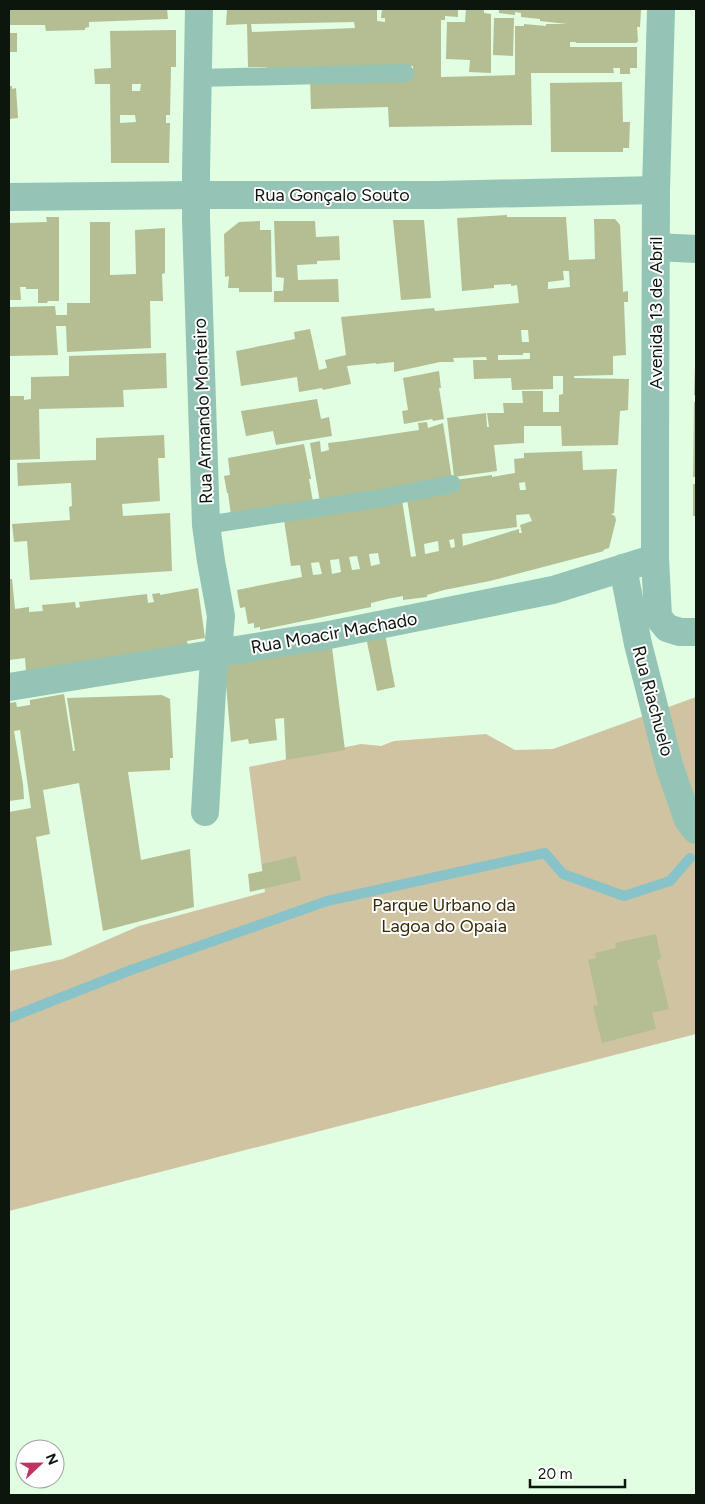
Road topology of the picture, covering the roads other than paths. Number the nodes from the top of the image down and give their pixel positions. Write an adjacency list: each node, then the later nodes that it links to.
1 (199, 9): 4 (street, Rua Armando Monteiro)
2 (660, 9): 5 (street, Avenida 13 de Abril)
3 (405, 73): 4 (lane)
4 (198, 78): 6 (street, Rua Armando Monteiro)
5 (656, 190): 6 (street, Rua Gonçalo Souto); 8 (street, Avenida 13 de Abril)
6 (196, 195): 7 (street, Rua Gonçalo Souto); 11 (street, Rua Armando Monteiro)
7 (9, 197)
8 (656, 247): 9 (street); 12 (street, Avenida 13 de Abril)
9 (696, 249)
10 (452, 484): 11 (lane)
11 (206, 526): 15 (street, Rua Armando Monteiro)
12 (655, 558): 13 (street, Rua Moacir Machado); 14 (street, Avenida 13 de Abril)
13 (623, 568): 15 (street, Rua Moacir Machado); 18 (street, Rua Riachuelo)
14 (696, 632)
15 (217, 654): 16 (street, Rua Moacir Machado); 17 (street, Rua Armando Monteiro)
16 (9, 687)
17 (205, 812)
18 (696, 830)

